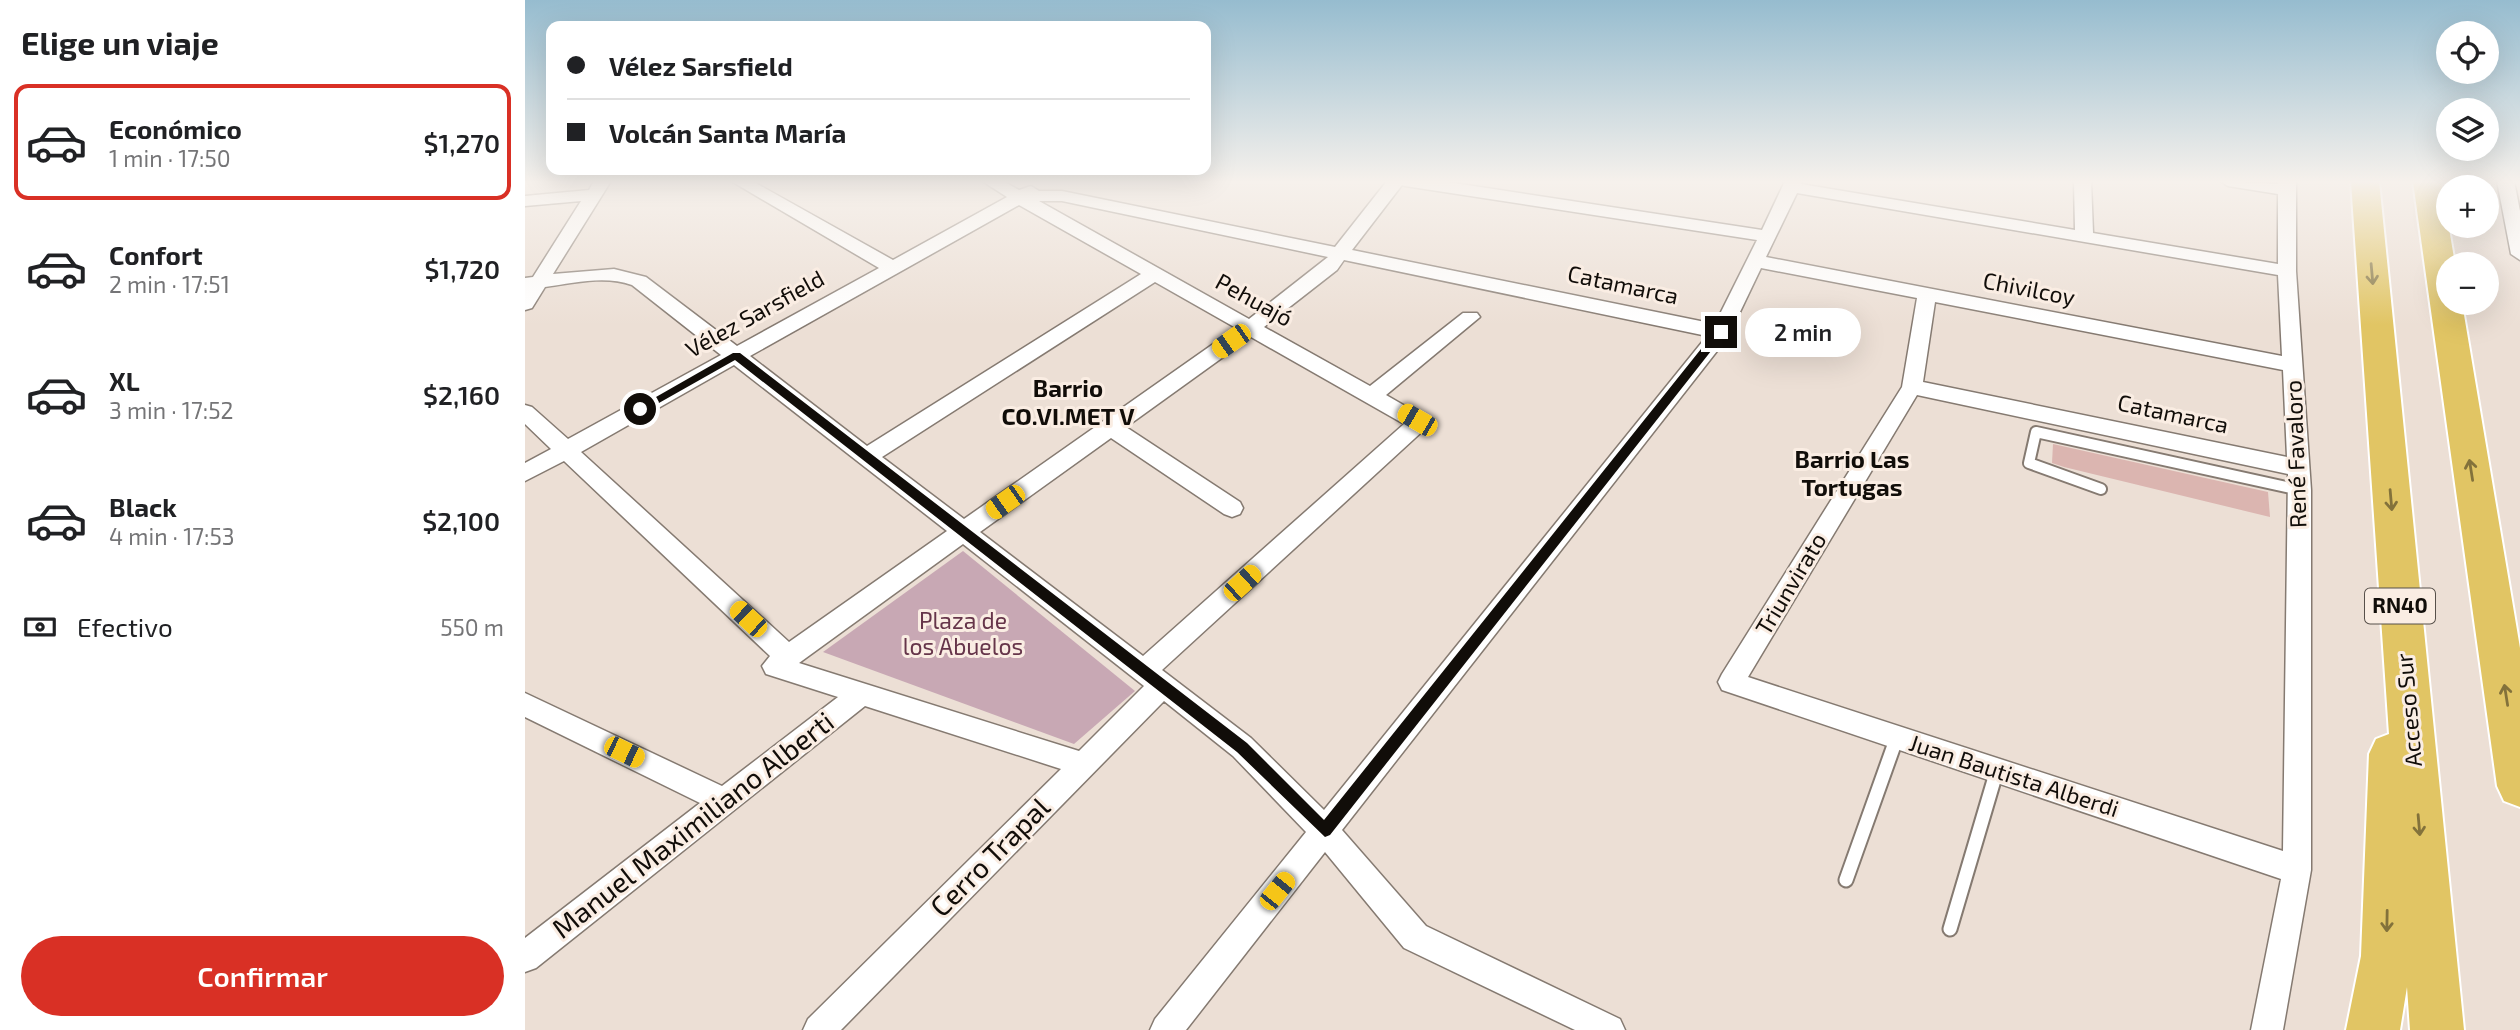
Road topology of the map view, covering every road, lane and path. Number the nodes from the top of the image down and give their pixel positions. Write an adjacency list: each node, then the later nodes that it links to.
1 (570, 229): 23 (street)
2 (825, 229): 20 (street)
3 (960, 229): 20 (street, Vélez Sarsfield)
4 (1078, 229): 22 (street, Pehuajó)
5 (1224, 229): 17 (street, Catamarca)
6 (1360, 229): 17 (street)
7 (1721, 229): 15 (street)
8 (1770, 229): 15 (street)
9 (2040, 229): 16 (street)
10 (2084, 229): 16 (street)
11 (2287, 229): 21 (street, René Favaloro)
12 (2369, 229): 43 (highway, Acceso Sur / RN40, one-way to 43)
13 (2435, 229): 50 (highway, one-way to 13)
14 (2515, 229): 18 (street)
15 (1767, 236): 19 (street)
16 (2084, 237): 21 (street)
17 (1342, 253): 27 (street); 28 (street, Catamarca)
18 (2520, 254)
19 (1755, 261): 24 (street, Chivilcoy); 28 (street)
20 (892, 267): 29 (street, Vélez Sarsfield)
21 (2287, 271): 30 (street, René Favaloro)
22 (1156, 273): 27 (street, Pehuajó); 37 (street)
23 (532, 284): 25 (street); 29 (street)
24 (1927, 295): 30 (street, Chivilcoy); 31 (street, Triunvirato)
25 (525, 304)
26 (1470, 317): 32 (street)
27 (1251, 327): 32 (street, Pehuajó); 35 (street)
28 (1721, 332): 55 (street)
29 (736, 355): 36 (street, Vélez Sarsfield); 37 (street)
30 (2293, 365): 39 (street, René Favaloro)
31 (1912, 387): 39 (street, Catamarca); 46 (street, Triunvirato)
32 (1372, 395): 34 (street, Pehuajó)
33 (525, 412): 36 (street)
34 (1419, 423): 45 (street, Cerro Trapal)
35 (1111, 426): 41 (street); 42 (street)
36 (568, 450): 38 (street, Vélez Sarsfield); 44 (street)
37 (866, 457): 42 (street)
38 (525, 473)
39 (2300, 479): 40 (lane); 56 (street, René Favaloro)
40 (2101, 489)
41 (1232, 508)
42 (962, 533): 44 (street); 45 (street)
43 (2398, 584): 64 (highway, one-way to 64); 65 (highway, Acceso Sur / RN40, one-way to 65)
44 (781, 661): 47 (street)
45 (1153, 678): 51 (street, Cerro Trapal); 55 (street)
46 (1731, 682): 49 (street, Juan Bautista Alberdi)
47 (861, 694): 51 (street); 54 (street, Manuel Maximiliano Alberti)
48 (525, 704): 54 (street)
49 (1897, 737): 52 (street, Juan Bautista Alberdi); 57 (lane)
50 (2516, 750): 53 (highway)
51 (1082, 764): 60 (street, Cerro Trapal)
52 (1997, 770): 56 (street, Juan Bautista Alberdi); 58 (lane)
53 (2520, 786)
54 (723, 801): 59 (street, Manuel Maximiliano Alberti)
55 (1325, 831): 61 (street); 62 (street)
56 (2297, 870): 63 (street, René Favaloro)
57 (1846, 880)
58 (1950, 929)
59 (525, 957)
60 (819, 1030)
61 (1166, 1030)
62 (1609, 1030)
63 (2267, 1030)
64 (2373, 1030)
65 (2437, 1030)

